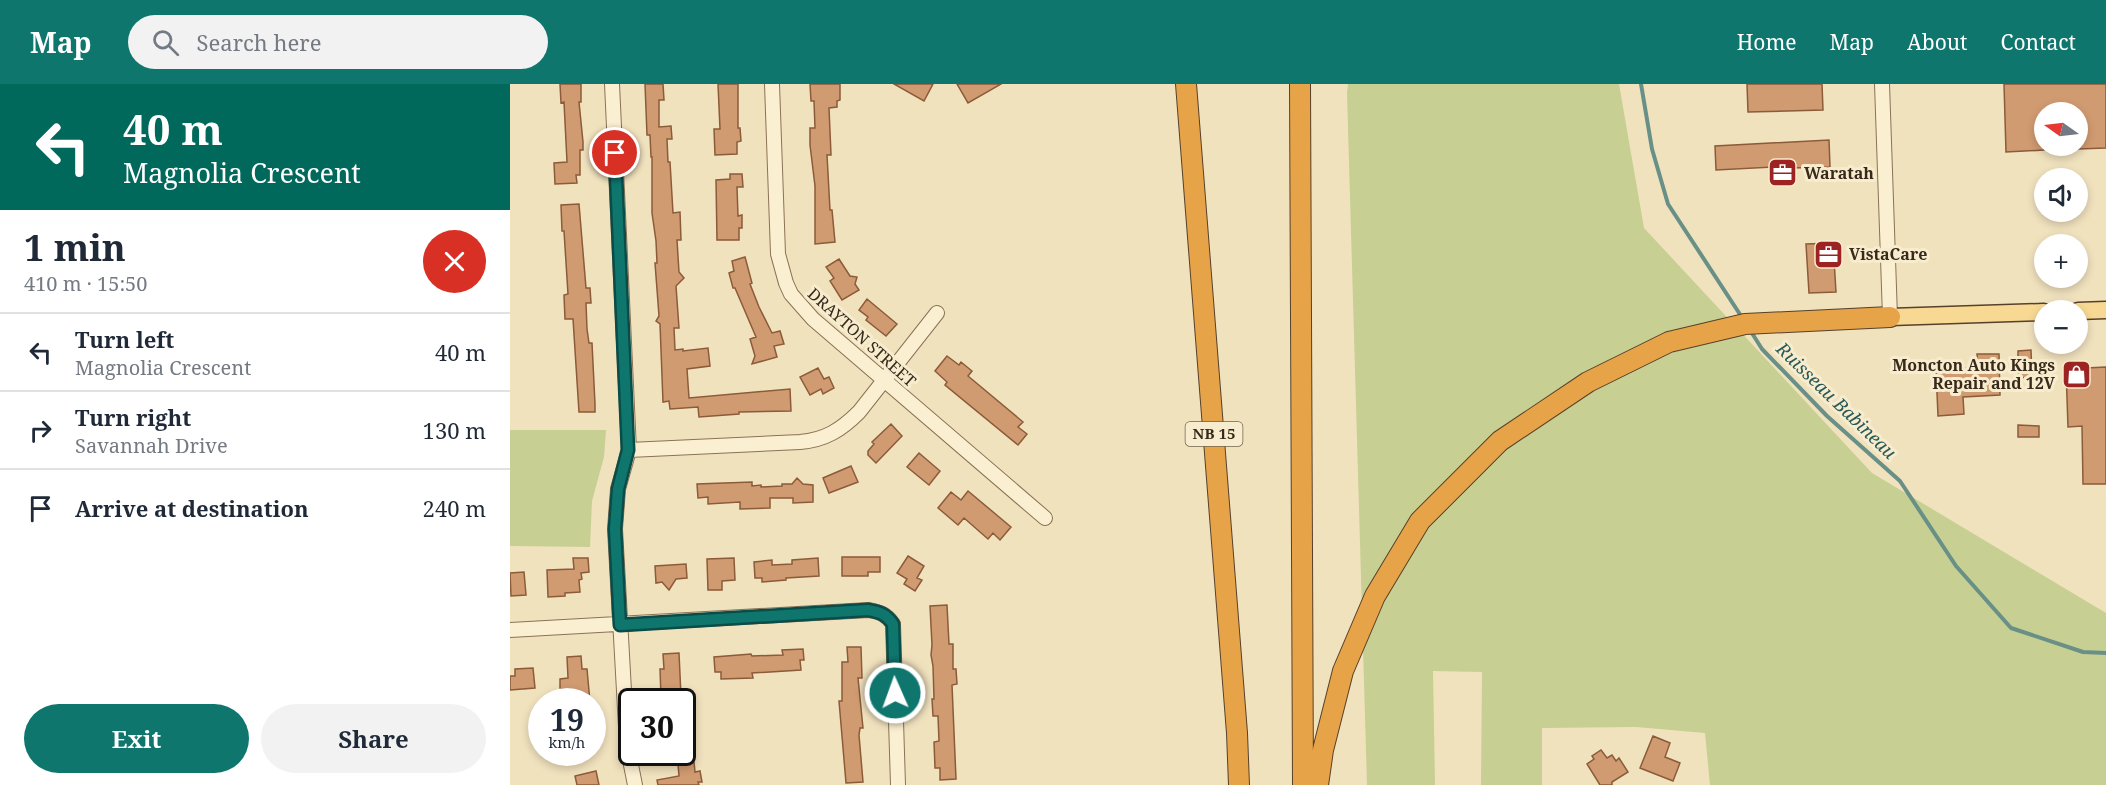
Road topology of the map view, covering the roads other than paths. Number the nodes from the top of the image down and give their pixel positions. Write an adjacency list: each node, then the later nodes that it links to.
1 (612, 84): 12 (street)
2 (771, 84): 11 (street, DRAYTON STREET)
3 (1186, 84): 18 (highway, NB 15)
4 (1299, 84): 19 (highway)
5 (1882, 84): 10 (street)
6 (2106, 310): 7 (main road)
7 (2088, 311)
8 (2034, 312): 10 (main road)
9 (937, 313): 11 (street)
10 (1890, 317): 20 (highway)
11 (884, 380): 12 (street); 13 (street, DRAYTON STREET)
12 (628, 450): 14 (street)
13 (1045, 518)
14 (620, 625): 15 (street); 16 (street); 17 (street)
15 (510, 630)
16 (636, 785)
17 (898, 785)
18 (1239, 785)
19 (1304, 785)
20 (1318, 785)

